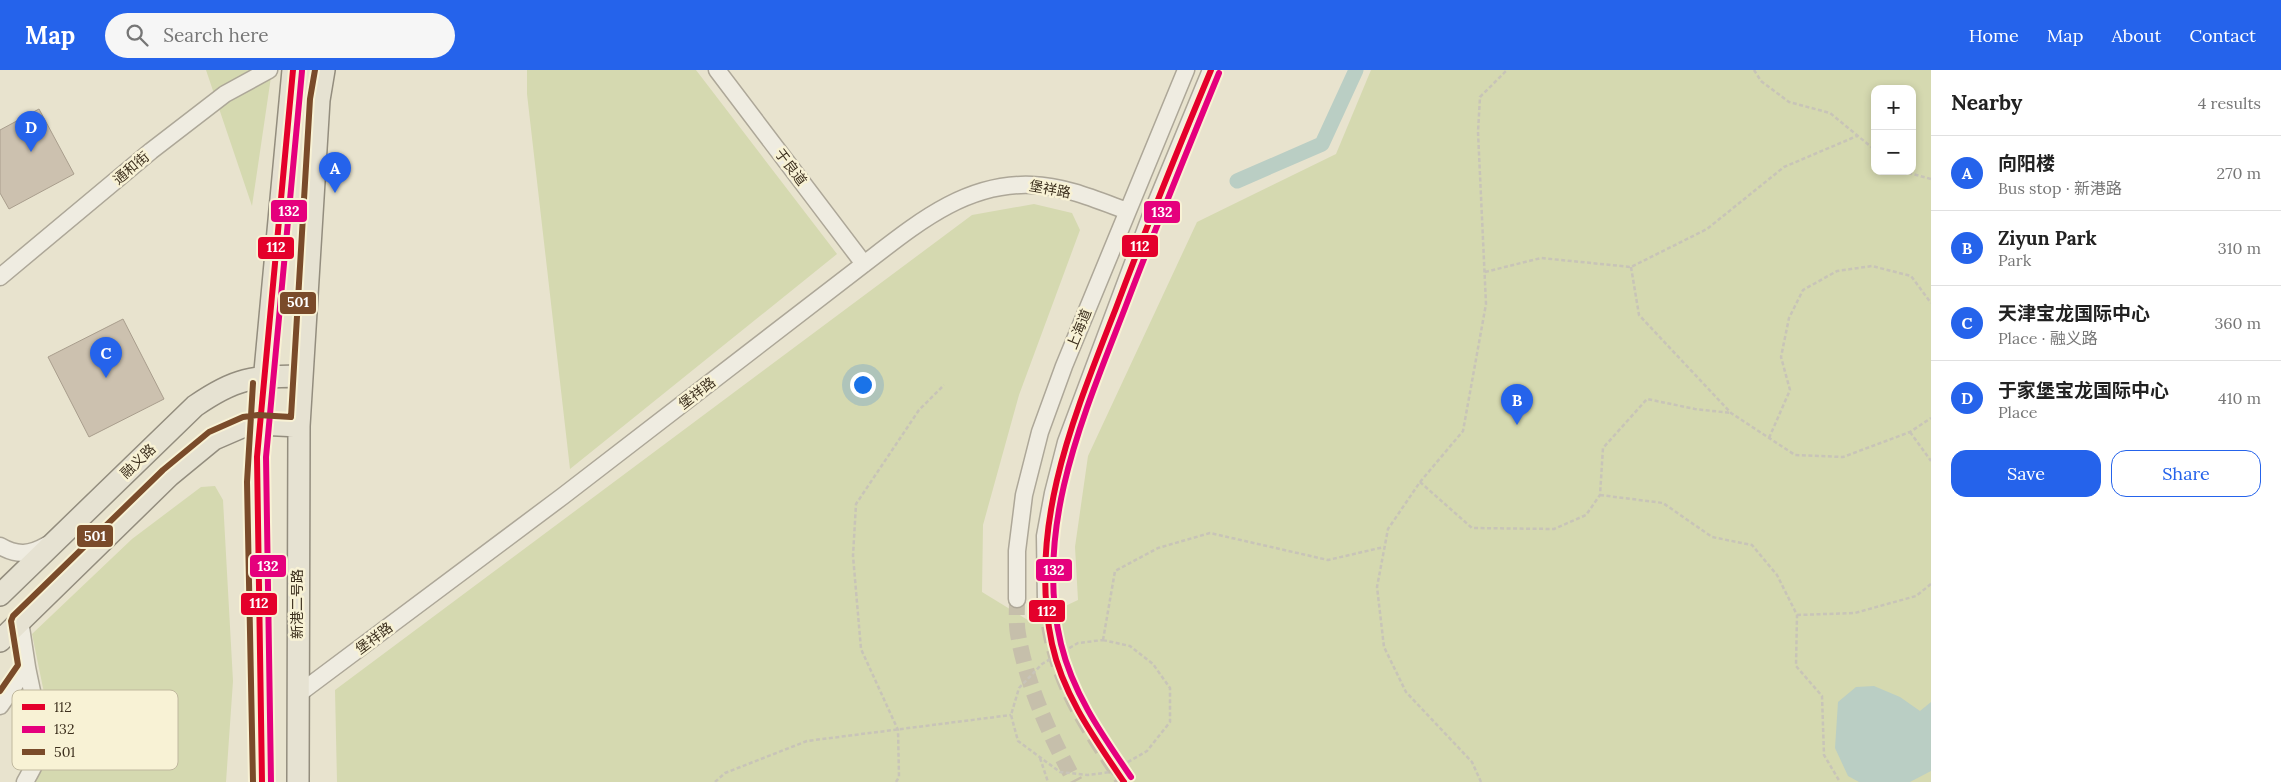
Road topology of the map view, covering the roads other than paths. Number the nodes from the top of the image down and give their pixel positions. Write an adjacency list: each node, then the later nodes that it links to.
1 (268, 70): 9 (street, 通和街)
2 (293, 70): 10 (main road)
3 (324, 70): 11 (main road, 新港二号路)
4 (717, 70): 8 (street, 于良道)
5 (1186, 70): 7 (street, 上海道)
6 (1211, 70): 18 (street, 上海道)
7 (1128, 212): 8 (street, 堡祥路); 17 (street, 上海道)
8 (864, 264): 23 (street, 堡祥路)
9 (0, 277)
10 (263, 376): 11 (main road, 融义路); 12 (main road); 14 (main road, 融义路)
11 (301, 376): 13 (main road, 新港二号路)
12 (258, 424): 13 (main road); 19 (main road); 27 (main road)
13 (298, 426): 23 (main road, 新港二号路)
14 (60, 538): 15 (street); 16 (main road, 融义路)
15 (0, 546)
16 (0, 595)
17 (1016, 599)
18 (1046, 602)
19 (20, 621): 20 (main road); 21 (street)
20 (0, 641)
21 (27, 667): 22 (street); 24 (street)
22 (31, 690)
23 (297, 695): 28 (main road, 新港二号路)
24 (0, 706)
25 (32, 770): 26 (street)
26 (25, 782)
27 (262, 782)
28 (298, 782)

